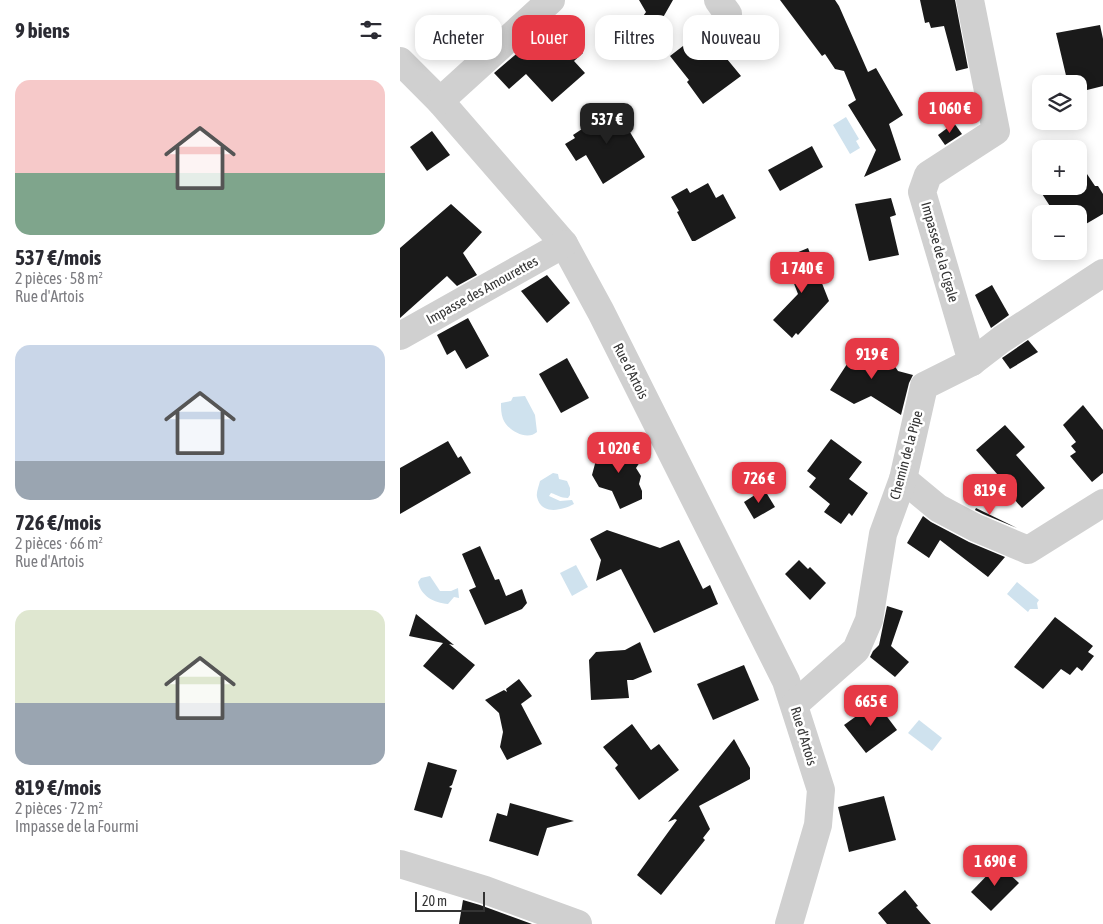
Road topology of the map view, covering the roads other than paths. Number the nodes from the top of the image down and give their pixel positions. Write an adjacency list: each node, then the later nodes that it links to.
1 (551, 0): 4 (street)
2 (970, 0): 8 (street, Impasse de la Cigale)
3 (400, 61): 4 (street, Rue d'Artois)
4 (440, 101): 5 (street, Rue d'Artois)
5 (564, 244): 7 (street, Impasse des Amourettes); 11 (street, Rue d'Artois)
6 (1103, 273): 8 (street, Chemin de la Pipe)
7 (400, 336)
8 (972, 362): 9 (street, Chemin de la Pipe)
9 (903, 479): 10 (street); 11 (street, Chemin de la Pipe)
10 (1103, 503)
11 (794, 704): 14 (street, Rue d'Artois)
12 (400, 864): 13 (street)
13 (578, 924)
14 (789, 924)

